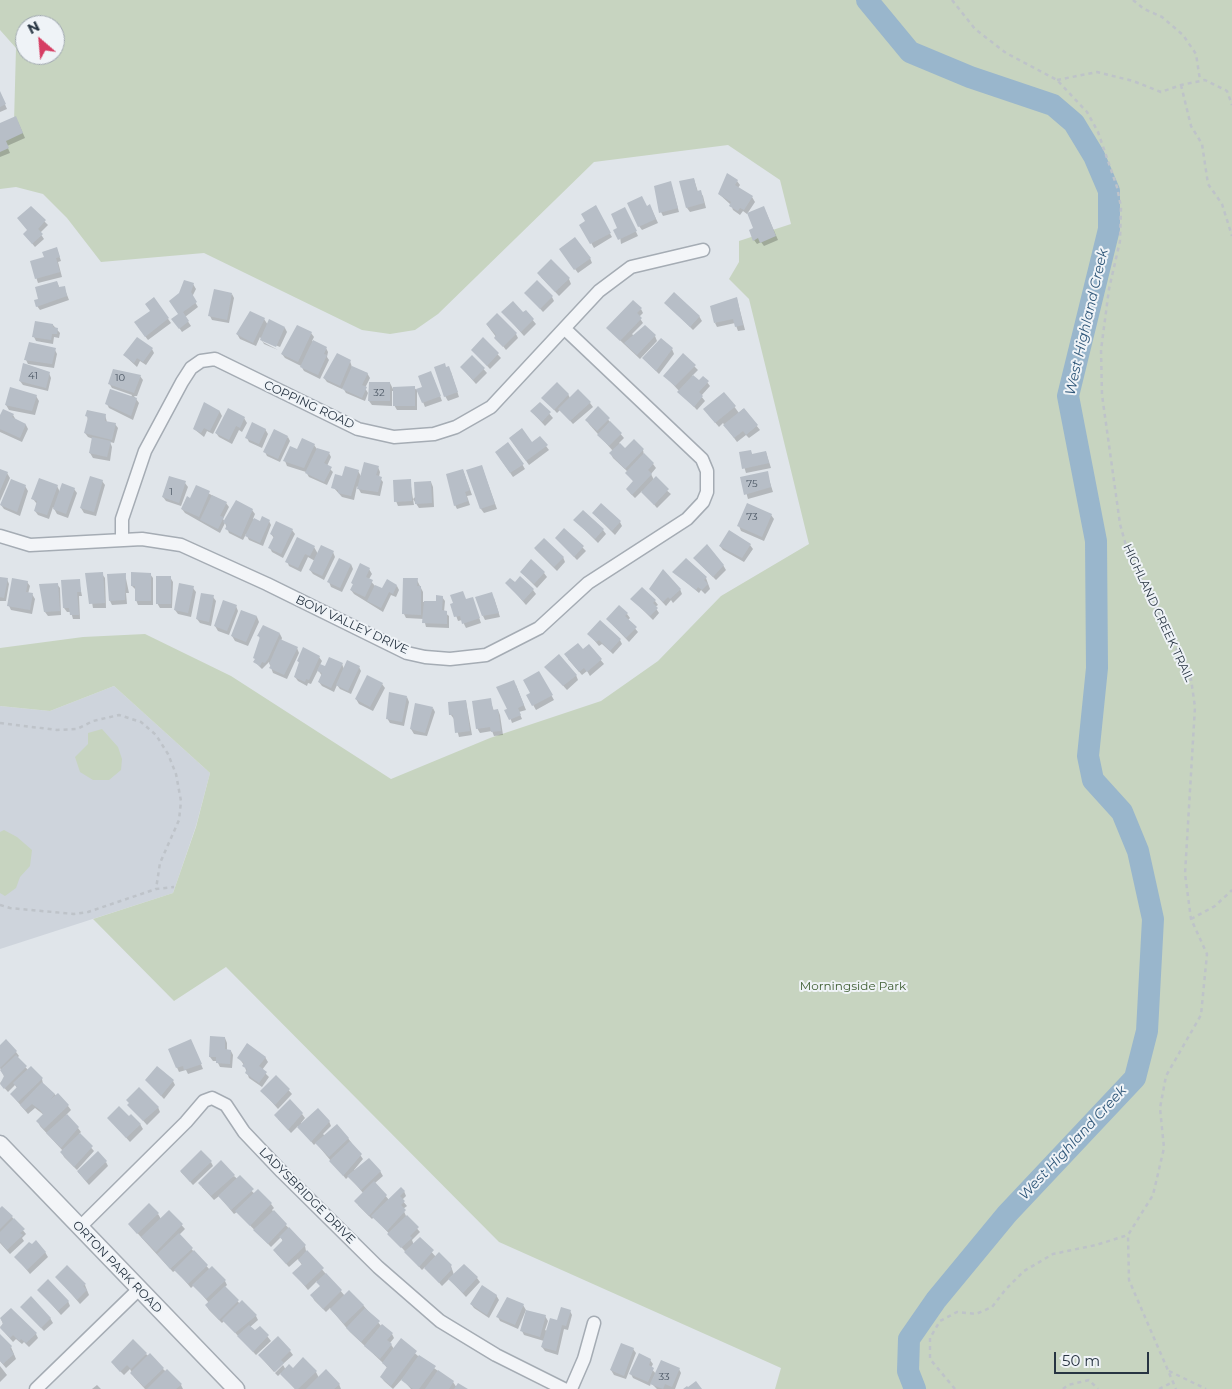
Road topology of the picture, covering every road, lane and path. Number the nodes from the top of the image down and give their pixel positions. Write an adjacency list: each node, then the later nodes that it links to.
1 (952, 0): 3 (path, HIGHLAND CREEK TRAIL)
2 (1133, 0): 4 (path)
3 (1057, 80): 5 (path); 17 (path, HIGHLAND CREEK TRAIL)
4 (1200, 81): 5 (path); 6 (path)
5 (1181, 84): 7 (path)
6 (1232, 106)
7 (1232, 236)
8 (703, 250): 9 (street, COPPING ROAD)
9 (565, 329): 11 (street, COPPING ROAD); 11 (street, BOW VALLEY DRIVE)
10 (0, 536): 11 (street, BOW VALLEY DRIVE)
11 (122, 539)
12 (0, 723): 14 (path)
13 (174, 887): 14 (path)
14 (156, 890): 16 (path)
15 (1232, 890): 17 (path)
16 (0, 905)
17 (1191, 919): 20 (path, HIGHLAND CREEK TRAIL)
18 (0, 1144): 19 (street, ORTON PARK ROAD)
19 (80, 1227): 21 (street, ORTON PARK ROAD); 27 (street, LADYSBRIDGE DRIVE)
20 (1128, 1234): 23 (path); 29 (path)
21 (138, 1290): 25 (street); 26 (street, ORTON PARK ROAD)
22 (594, 1323): 28 (street)
23 (1168, 1370): 24 (path); 34 (path)
24 (1173, 1382): 32 (path); 33 (path)
25 (36, 1389)
26 (236, 1389)
27 (564, 1389)
28 (571, 1389)
29 (954, 1389)
30 (1063, 1389): 31 (path)
31 (1098, 1389)
32 (1159, 1389)
33 (1176, 1389)
34 (1206, 1389)

